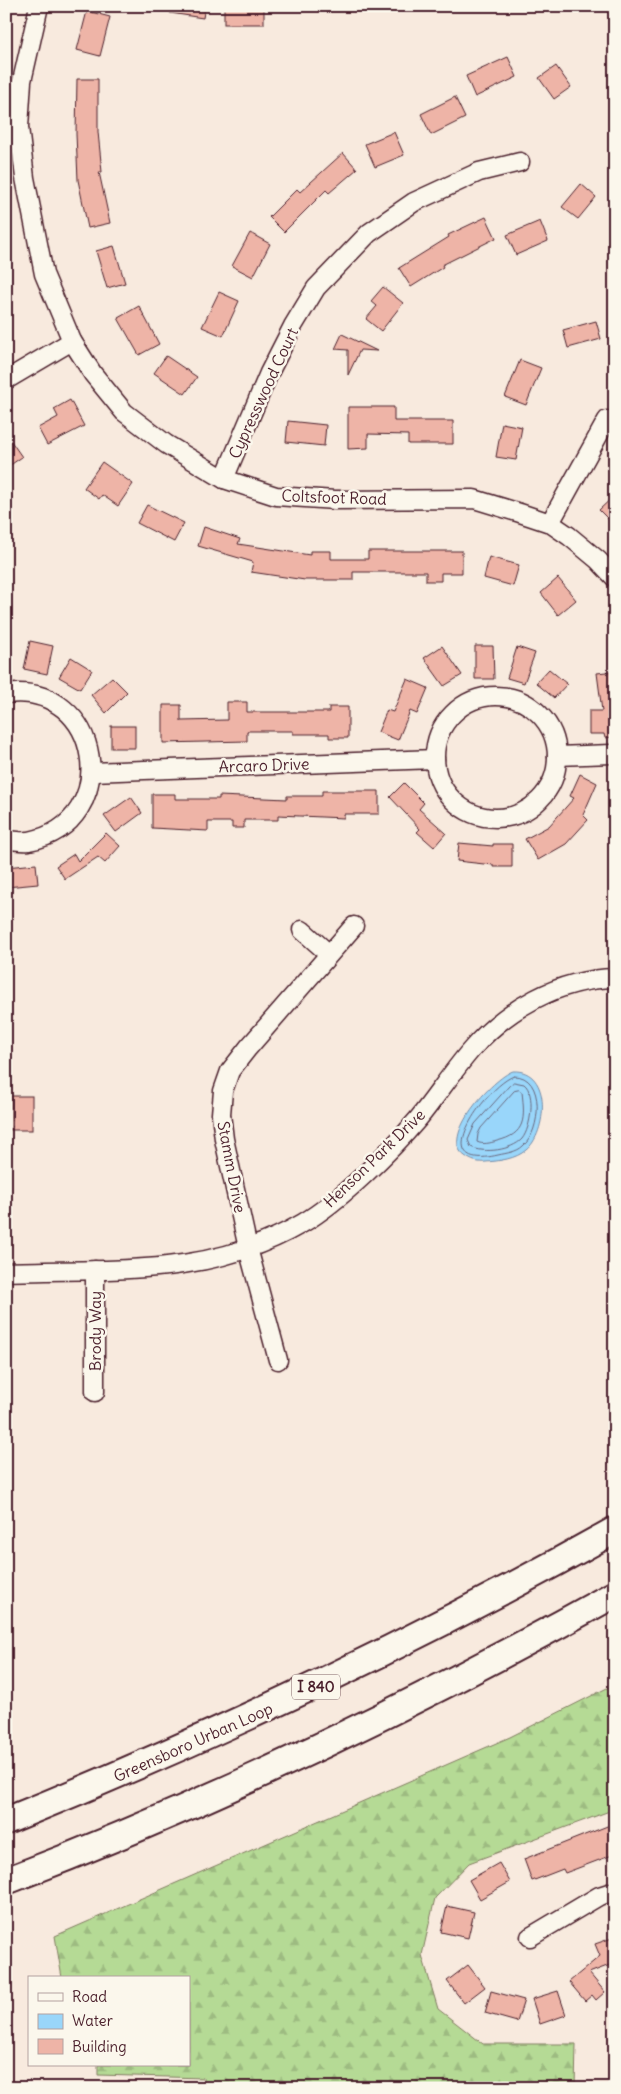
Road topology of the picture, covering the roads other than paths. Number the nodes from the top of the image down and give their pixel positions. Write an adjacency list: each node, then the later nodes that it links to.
1 (40, 6): 2 (street, Coltsfoot Road)
2 (12, 127): 4 (street, Coltsfoot Road)
3 (520, 162): 7 (street, Cypresswood Court)
4 (72, 340): 5 (street); 7 (street, Coltsfoot Road)
5 (6, 380)
6 (607, 420): 8 (street)
7 (224, 479): 8 (street, Coltsfoot Road)
8 (550, 523): 9 (street, Coltsfoot Road)
9 (615, 578)
10 (6, 694): 14 (street)
11 (612, 754): 12 (street)
12 (557, 756): 13 (street); 13 (street)
13 (435, 759): 14 (street, Arcaro Drive)
14 (92, 772): 15 (street)
15 (6, 840)
16 (347, 925): 18 (street, Stamm Drive)
17 (302, 930): 18 (street)
18 (329, 954): 20 (street, Stamm Drive)
19 (615, 978): 20 (street, Henson Park Drive)
20 (248, 1248): 21 (street, Henson Park Drive); 23 (street, Stamm Drive)
21 (94, 1270): 22 (street, Henson Park Drive); 24 (street, Brody Way)
22 (6, 1272)
23 (278, 1360)
24 (95, 1392)
25 (615, 1530): 27 (highway, Greensboro Urban Loop / I 840)
26 (615, 1594): 28 (highway)
27 (6, 1821)
28 (6, 1881)
29 (615, 1891): 30 (street)
30 (530, 1937)

